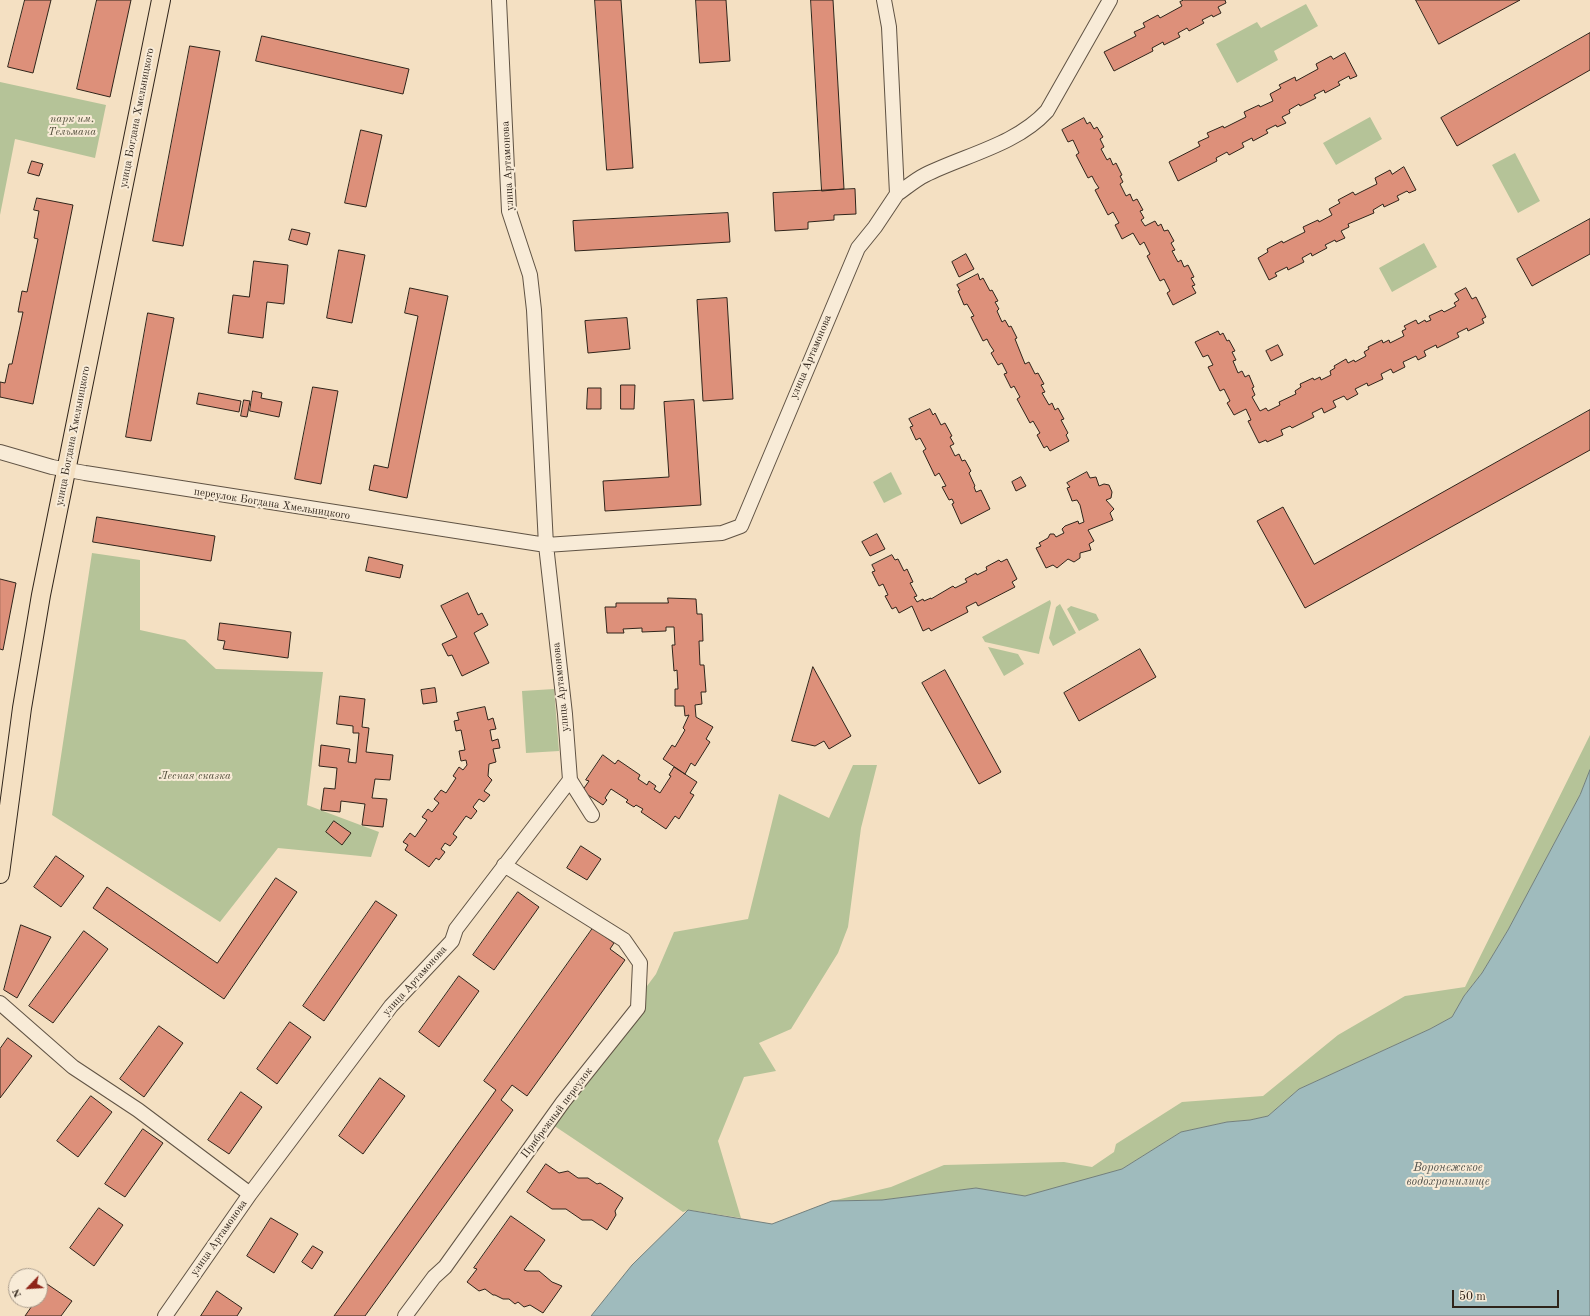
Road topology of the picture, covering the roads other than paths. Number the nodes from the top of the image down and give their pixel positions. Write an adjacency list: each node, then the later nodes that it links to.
1 (161, 0): 7 (main road, улица Богдана Хмельницкого)
2 (500, 0): 8 (street, улица Артамонова)
3 (884, 0): 5 (street)
4 (1110, 0): 5 (street)
5 (897, 194): 8 (street, улица Артамонова)
6 (0, 452): 7 (street, переулок Богдана Хмельницкого)
7 (67, 469): 8 (street, переулок Богдана Хмельницкого); 12 (main road, улица Богдана Хмельницкого)
8 (546, 545): 9 (street, улица Артамонова)
9 (570, 780): 10 (street); 11 (street, улица Артамонова)
10 (592, 815)
11 (504, 865): 14 (street, улица Артамонова); 16 (street, Прибрежный переулок)
12 (0, 874)
13 (0, 1003): 14 (street)
14 (250, 1194): 15 (street, улица Артамонова)
15 (165, 1316)
16 (405, 1316)

